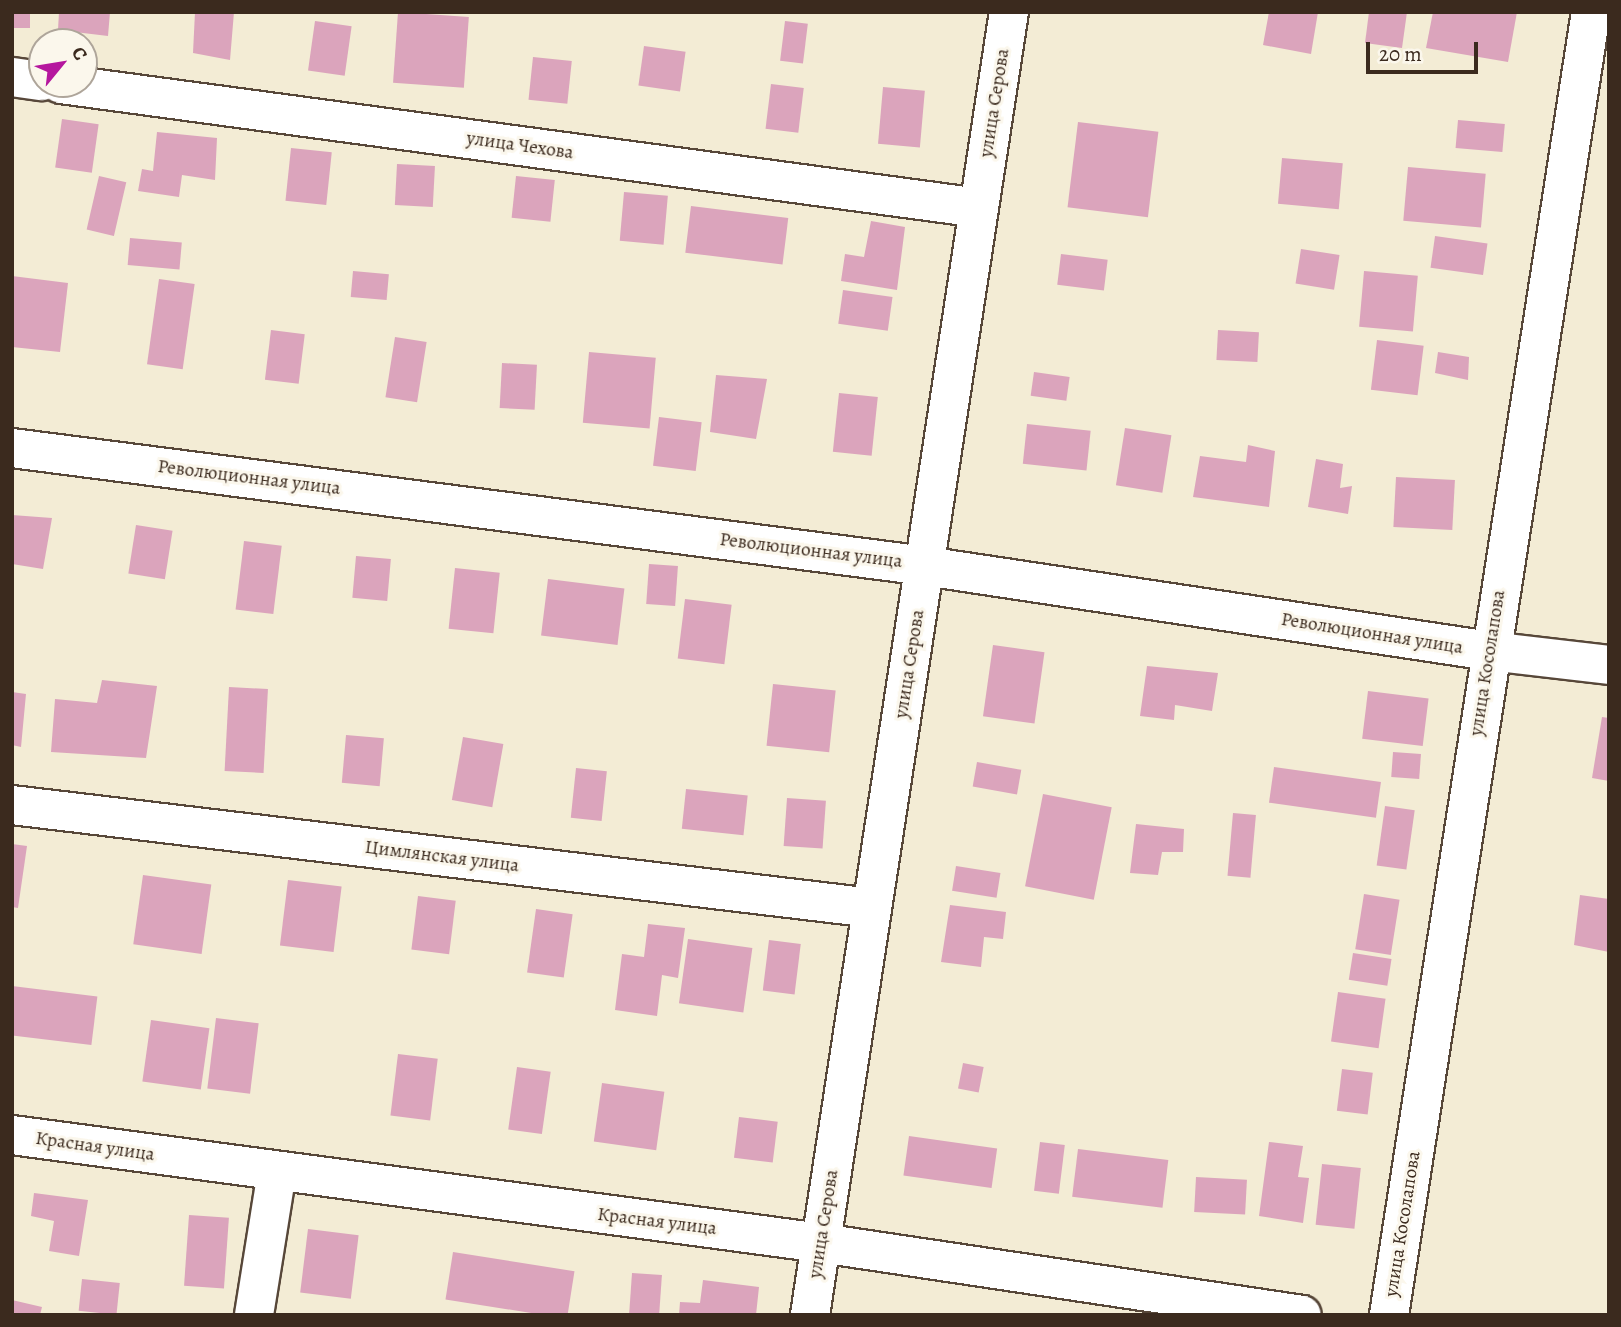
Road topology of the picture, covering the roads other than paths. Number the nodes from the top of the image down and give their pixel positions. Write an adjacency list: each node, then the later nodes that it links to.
1 (1009, 12): 4 (street, улица Серова)
2 (1591, 12): 7 (street, улица Косолапова)
3 (98, 89): 4 (street, улица Чехова)
4 (979, 208): 6 (street, улица Серова)
5 (12, 448): 6 (street, Революционная улица)
6 (925, 566): 7 (street, Революционная улица); 10 (street, улица Серова)
7 (1490, 651): 8 (street, Революционная улица); 17 (street, улица Косолапова)
8 (1609, 665)
9 (12, 805): 10 (street, Цимлянская улица)
10 (872, 908): 13 (street, улица Серова)
11 (12, 1135): 12 (street, Красная улица)
12 (277, 1172): 13 (street, Красная улица); 14 (street)
13 (821, 1243): 15 (street, улица Серова); 16 (street, Красная улица)
14 (254, 1315)
15 (810, 1315)
16 (1302, 1315)
17 (1389, 1315)

